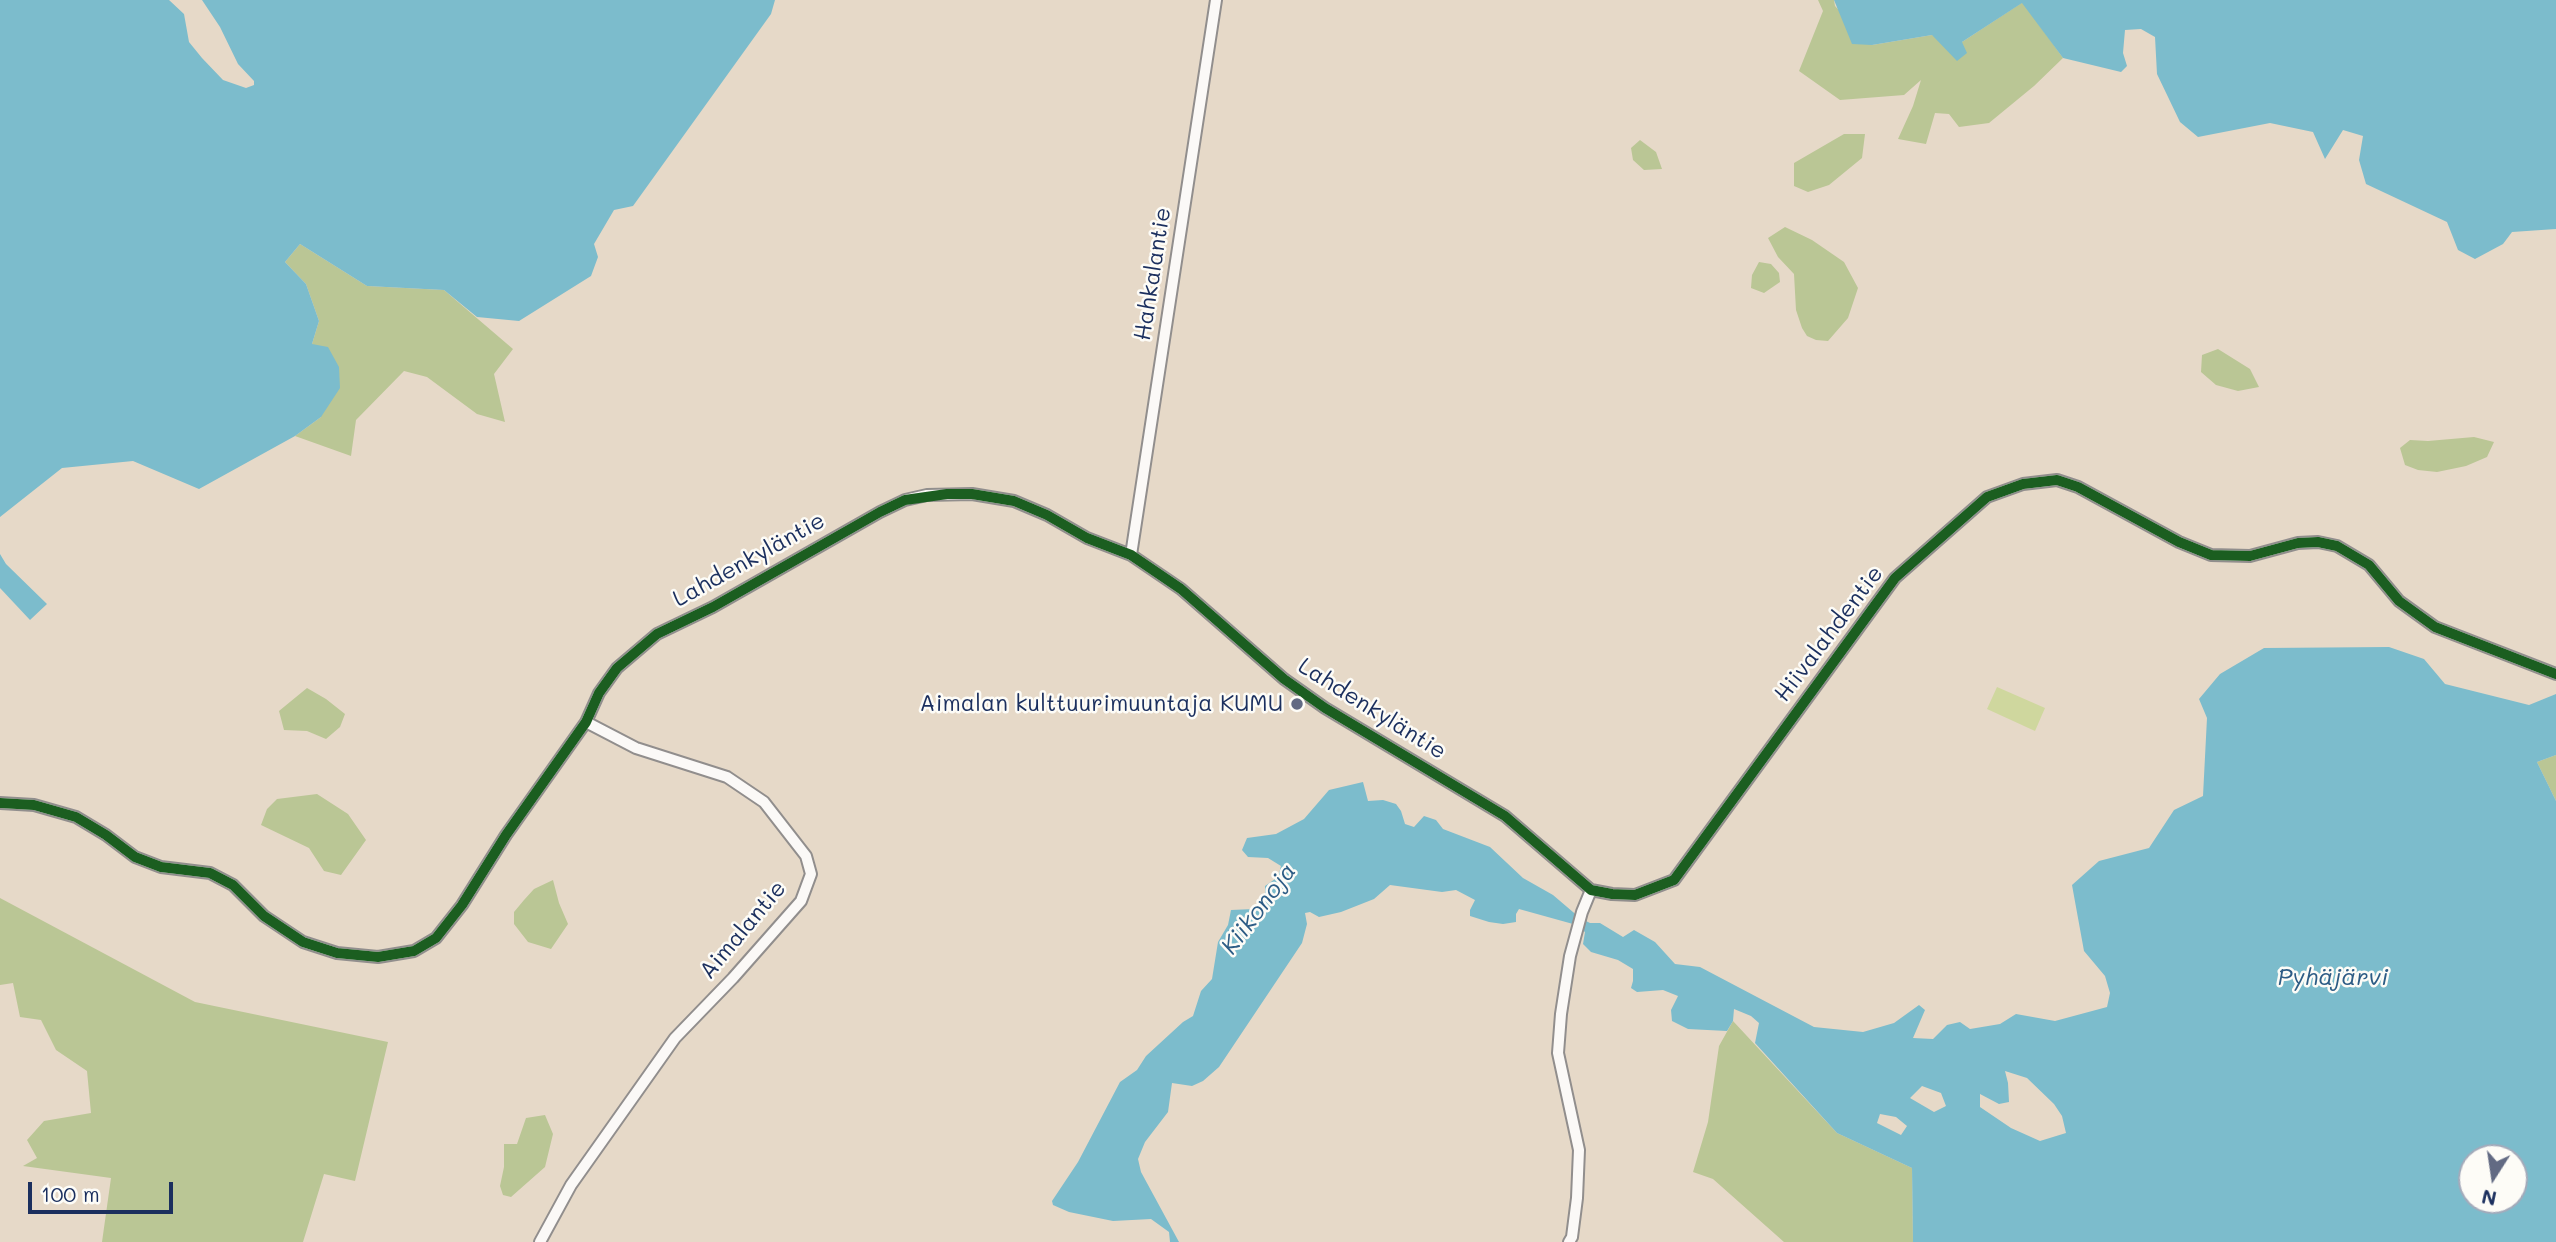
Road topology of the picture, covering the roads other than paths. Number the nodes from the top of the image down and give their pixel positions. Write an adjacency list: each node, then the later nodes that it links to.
1 (1216, 0): 2 (street, Hahkalantie)
2 (1130, 555): 4 (street, Lahdenkyläntie); 6 (street, Lahdenkyläntie)
3 (2556, 674): 6 (street, Hiivalahdentie)
4 (586, 722): 5 (street, Lahdenkyläntie); 7 (street, Aimalantie)
5 (0, 803)
6 (1591, 890): 8 (street)
7 (540, 1242)
8 (1569, 1242)

